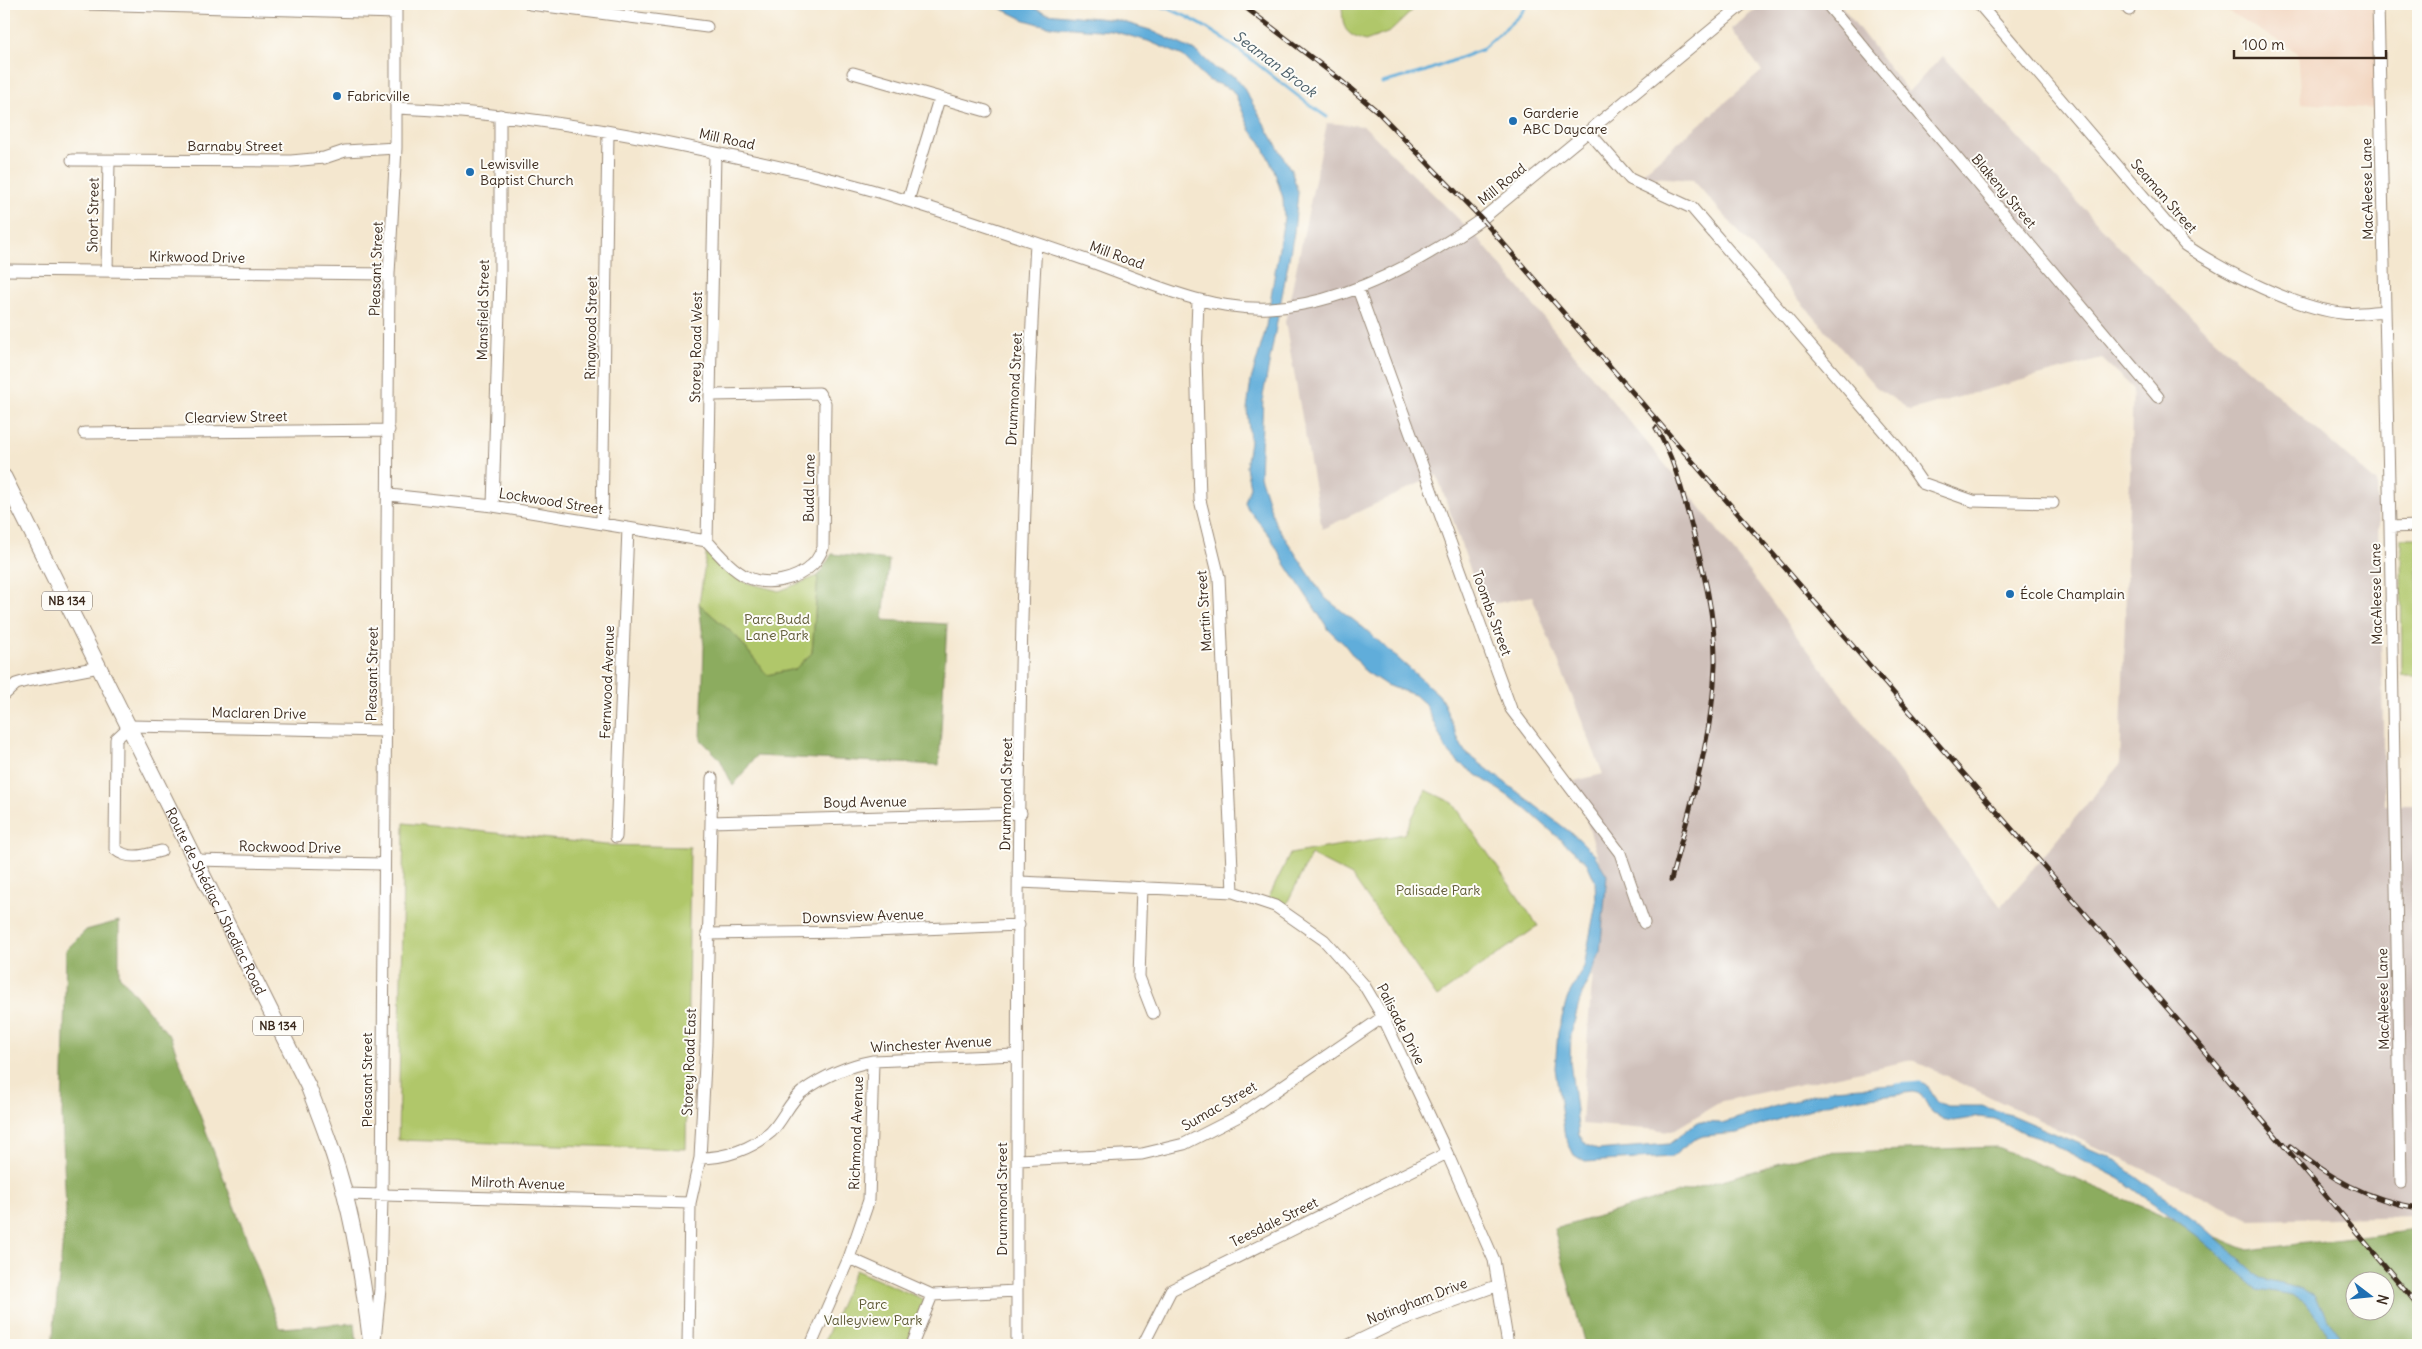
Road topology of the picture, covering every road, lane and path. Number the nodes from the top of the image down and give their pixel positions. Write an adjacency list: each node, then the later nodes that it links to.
1 (86, 4): 7 (street)
2 (530, 4): 8 (street)
3 (1743, 4): 15 (street, Mill Road)
4 (1827, 4): 29 (street, Blakeny Street)
5 (1979, 4): 27 (street, Seaman Street)
6 (2378, 4): 27 (street, MacAleese Lane)
7 (396, 9): 11 (street, Pleasant Street)
8 (707, 27)
9 (853, 73): 10 (street)
10 (939, 99): 12 (street); 20 (street)
11 (397, 108): 13 (street, Mill Road); 16 (street, Pleasant Street)
12 (986, 111)
13 (500, 115): 14 (street, Mill Road); 35 (street, Mansfield Street)
14 (608, 132): 17 (street, Mill Road); 36 (street, Ringwood Street)
15 (1588, 132): 25 (street, Mill Road); 34 (street)
16 (396, 148): 19 (street, Barnaby Street); 24 (street, Pleasant Street)
17 (715, 153): 20 (street, Mill Road); 28 (street, Storey Road West)
18 (72, 160): 19 (street, Barnaby Street)
19 (109, 161): 23 (street, Short Street)
20 (908, 201): 21 (street, Mill Road)
21 (1036, 243): 26 (street, Mill Road); 48 (street, Drummond Street)
22 (4, 270): 23 (street, Kirkwood Drive)
23 (107, 270): 24 (street, Kirkwood Drive)
24 (389, 274): 30 (street, Pleasant Street)
25 (1358, 289): 26 (street, Mill Road); 57 (street, Toombs Street)
26 (1198, 301): 56 (street, Martin Street)
27 (2384, 311): 38 (street, MacAleese Lane)
28 (711, 395): 40 (street, Storey Road West); 40 (street, Budd Lane)
29 (2158, 397)
30 (389, 430): 31 (street, Clearview Street); 33 (street, Pleasant Street)
31 (84, 433)
32 (4, 477): 41 (main road, Route de Shédiac / Shediac Road / NB 134)
33 (389, 495): 35 (street, Lockwood Street); 46 (street, Pleasant Street)
34 (2053, 503)
35 (492, 506): 36 (street, Lockwood Street)
36 (602, 524): 39 (street, Lockwood Street)
37 (2418, 526): 38 (street)
38 (2390, 527): 67 (street, MacAleese Lane)
39 (628, 528): 40 (street, Lockwood Street); 50 (street, Fernwood Avenue)
40 (707, 541)
41 (99, 667): 43 (street); 45 (main road, Route de Shédiac / Shediac Road / NB 134)
42 (4, 680): 43 (street)
43 (16, 684): 44 (street)
44 (4, 696)
45 (130, 726): 46 (street, Maclaren Drive); 51 (street); 52 (main road, Route de Shédiac / Shediac Road / NB 134)
46 (386, 731): 53 (street, Pleasant Street)
47 (712, 778): 49 (street, Storey Road East)
48 (1020, 813): 49 (street, Boyd Avenue); 54 (street, Drummond Street)
49 (711, 822): 59 (street, Storey Road East)
50 (616, 838)
51 (161, 851)
52 (195, 860): 53 (street, Rockwood Drive); 68 (main road, Route de Shédiac / Shediac Road / NB 134)
53 (384, 864): 69 (street, Pleasant Street)
54 (1020, 882): 55 (street, Palisade Drive); 58 (street, Drummond Street)
55 (1142, 887): 56 (street, Palisade Drive); 60 (street)
56 (1233, 892): 61 (street, Palisade Drive)
57 (1644, 923)
58 (1018, 925): 59 (street, Downsview Avenue); 62 (street, Drummond Street)
59 (708, 934): 65 (street, Storey Road East)
60 (1153, 1013)
61 (1383, 1017): 64 (street, Palisade Drive); 66 (street, Sumac Street)
62 (1016, 1055): 63 (street, Winchester Avenue); 66 (street, Drummond Street)
63 (872, 1061): 65 (street, Winchester Avenue); 71 (street, Richmond Avenue)
64 (1447, 1153): 72 (street, Palisade Drive); 81 (street, Teesdale Street)
65 (700, 1158): 70 (street, Storey Road East)
66 (1018, 1160): 73 (street, Drummond Street)
67 (2400, 1183)
68 (345, 1194): 69 (street, Milroth Avenue); 75 (main road, Route de Shédiac / Shediac Road / NB 134)
69 (382, 1195): 70 (street, Milroth Avenue); 76 (street, Pleasant Street)
70 (690, 1203): 77 (street, Storey Road East)
71 (849, 1258): 74 (street); 78 (street, Richmond Avenue)
72 (1496, 1286): 82 (street, Notingham Drive); 83 (street, Palisade Drive)
73 (1017, 1291): 74 (street); 80 (street, Drummond Street)
74 (932, 1295): 79 (street)
75 (371, 1345)
76 (375, 1345)
77 (688, 1345)
78 (811, 1345)
79 (912, 1345)
80 (1017, 1345)
81 (1143, 1345)
82 (1349, 1345)
83 (1508, 1345)

